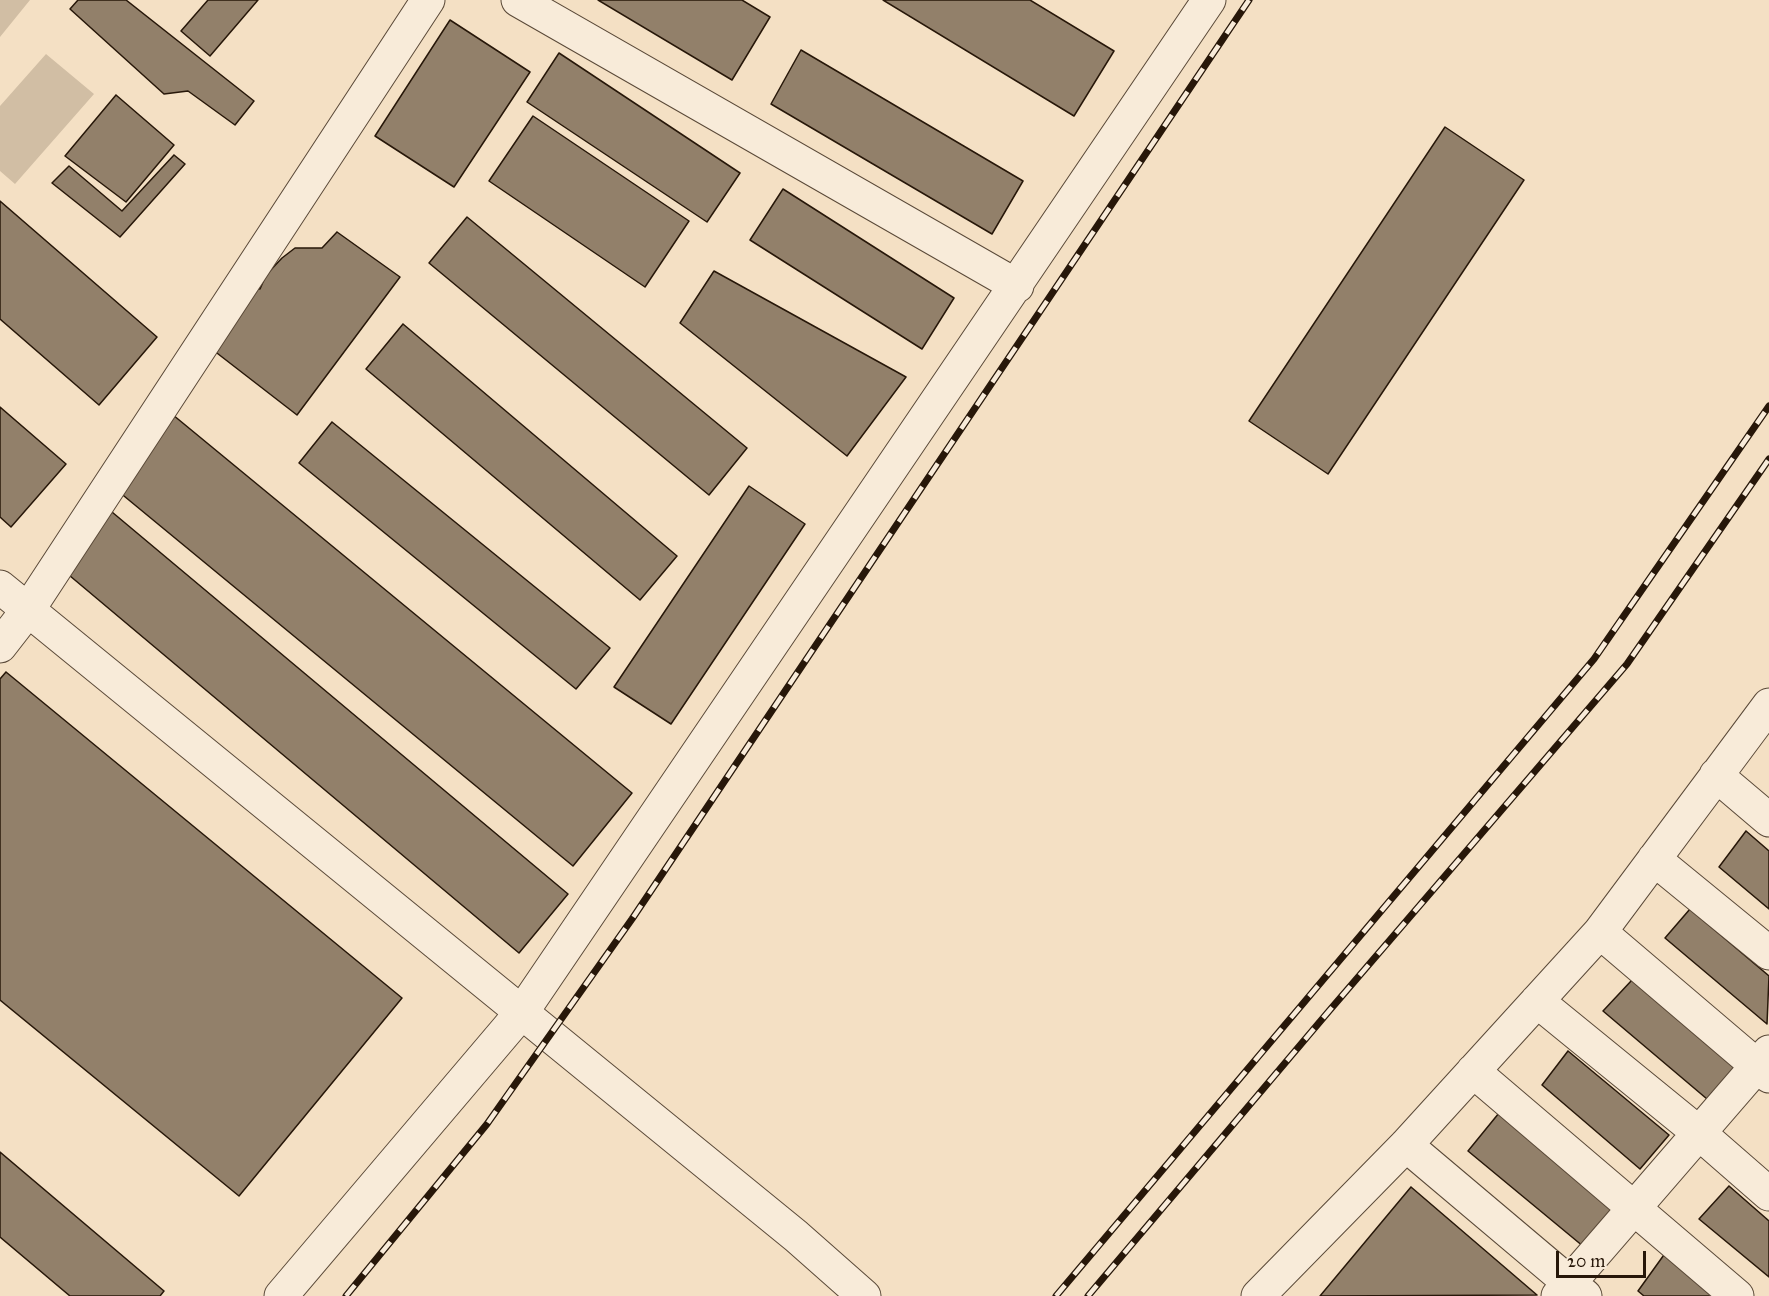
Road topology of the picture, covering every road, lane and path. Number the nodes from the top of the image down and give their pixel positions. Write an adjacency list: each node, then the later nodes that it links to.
1 (428, 0): 6 (street)
2 (518, 0): 4 (street)
3 (1209, 0): 4 (street)
4 (1017, 286): 15 (street)
5 (0, 587): 6 (street)
6 (28, 610): 7 (street); 15 (street)
7 (0, 646)
8 (1769, 705): 9 (street)
9 (1716, 775): 10 (street); 11 (street)
10 (1769, 820)
11 (1654, 859): 12 (street); 13 (street)
12 (1600, 932): 14 (street); 16 (street)
13 (1769, 953)
14 (1537, 1001): 17 (street); 18 (street)
15 (522, 1012): 23 (street); 24 (street)
16 (1765, 1064): 18 (street)
17 (1473, 1071): 19 (street); 21 (street)
18 (1699, 1133): 20 (street); 21 (street)
19 (1406, 1145): 22 (street); 25 (street)
20 (1769, 1194)
21 (1634, 1208): 22 (street); 26 (street)
22 (1571, 1292)
23 (281, 1296)
24 (864, 1296)
25 (1258, 1296)
26 (1737, 1296)

